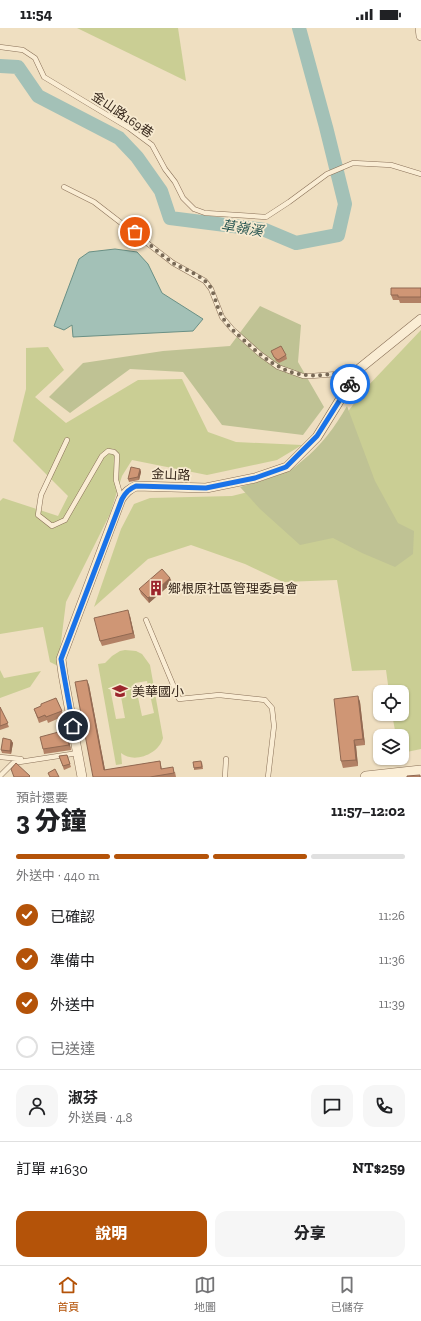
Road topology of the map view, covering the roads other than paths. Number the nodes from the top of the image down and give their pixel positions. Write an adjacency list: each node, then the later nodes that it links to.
1 (420, 28): 2 (street)
2 (421, 36)
3 (0, 47): 4 (lane, 金山路169巷)
4 (421, 174)
5 (64, 187): 7 (lane)
6 (421, 318): 7 (street, 金山路)
7 (359, 369): 9 (street, 金山路)
8 (68, 440): 9 (lane)
9 (122, 499): 11 (street, 金山路)
10 (146, 620): 19 (lane)
11 (78, 753): 14 (lane); 17 (street, 金山路)
12 (0, 757): 14 (lane)
13 (226, 759): 18 (lane)
14 (27, 760): 16 (lane)
15 (421, 770): 20 (street)
16 (0, 776)
17 (82, 777)
18 (225, 777)
19 (268, 777)
20 (366, 777)

